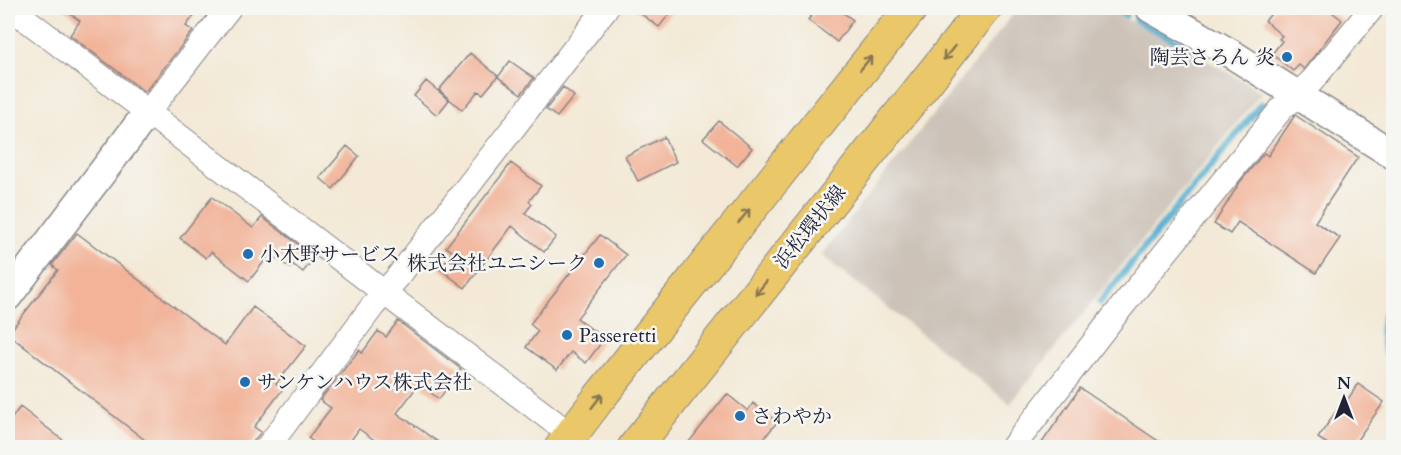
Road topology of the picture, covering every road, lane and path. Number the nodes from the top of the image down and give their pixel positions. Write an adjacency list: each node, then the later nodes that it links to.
1 (11, 8): 9 (street)
2 (229, 8): 9 (street)
3 (606, 8): 11 (street)
4 (911, 8): 13 (main road, one-way to 4)
5 (985, 8): 15 (main road, 浜松環状線, one-way to 15)
6 (1150, 8): 8 (street)
7 (1372, 8): 8 (street)
8 (1297, 95): 10 (street); 16 (street)
9 (148, 112): 11 (street); 12 (street)
10 (1394, 155)
11 (384, 292): 13 (street); 14 (street)
12 (8, 296)
13 (566, 441)
14 (267, 447)
15 (634, 447)
16 (1012, 447)

